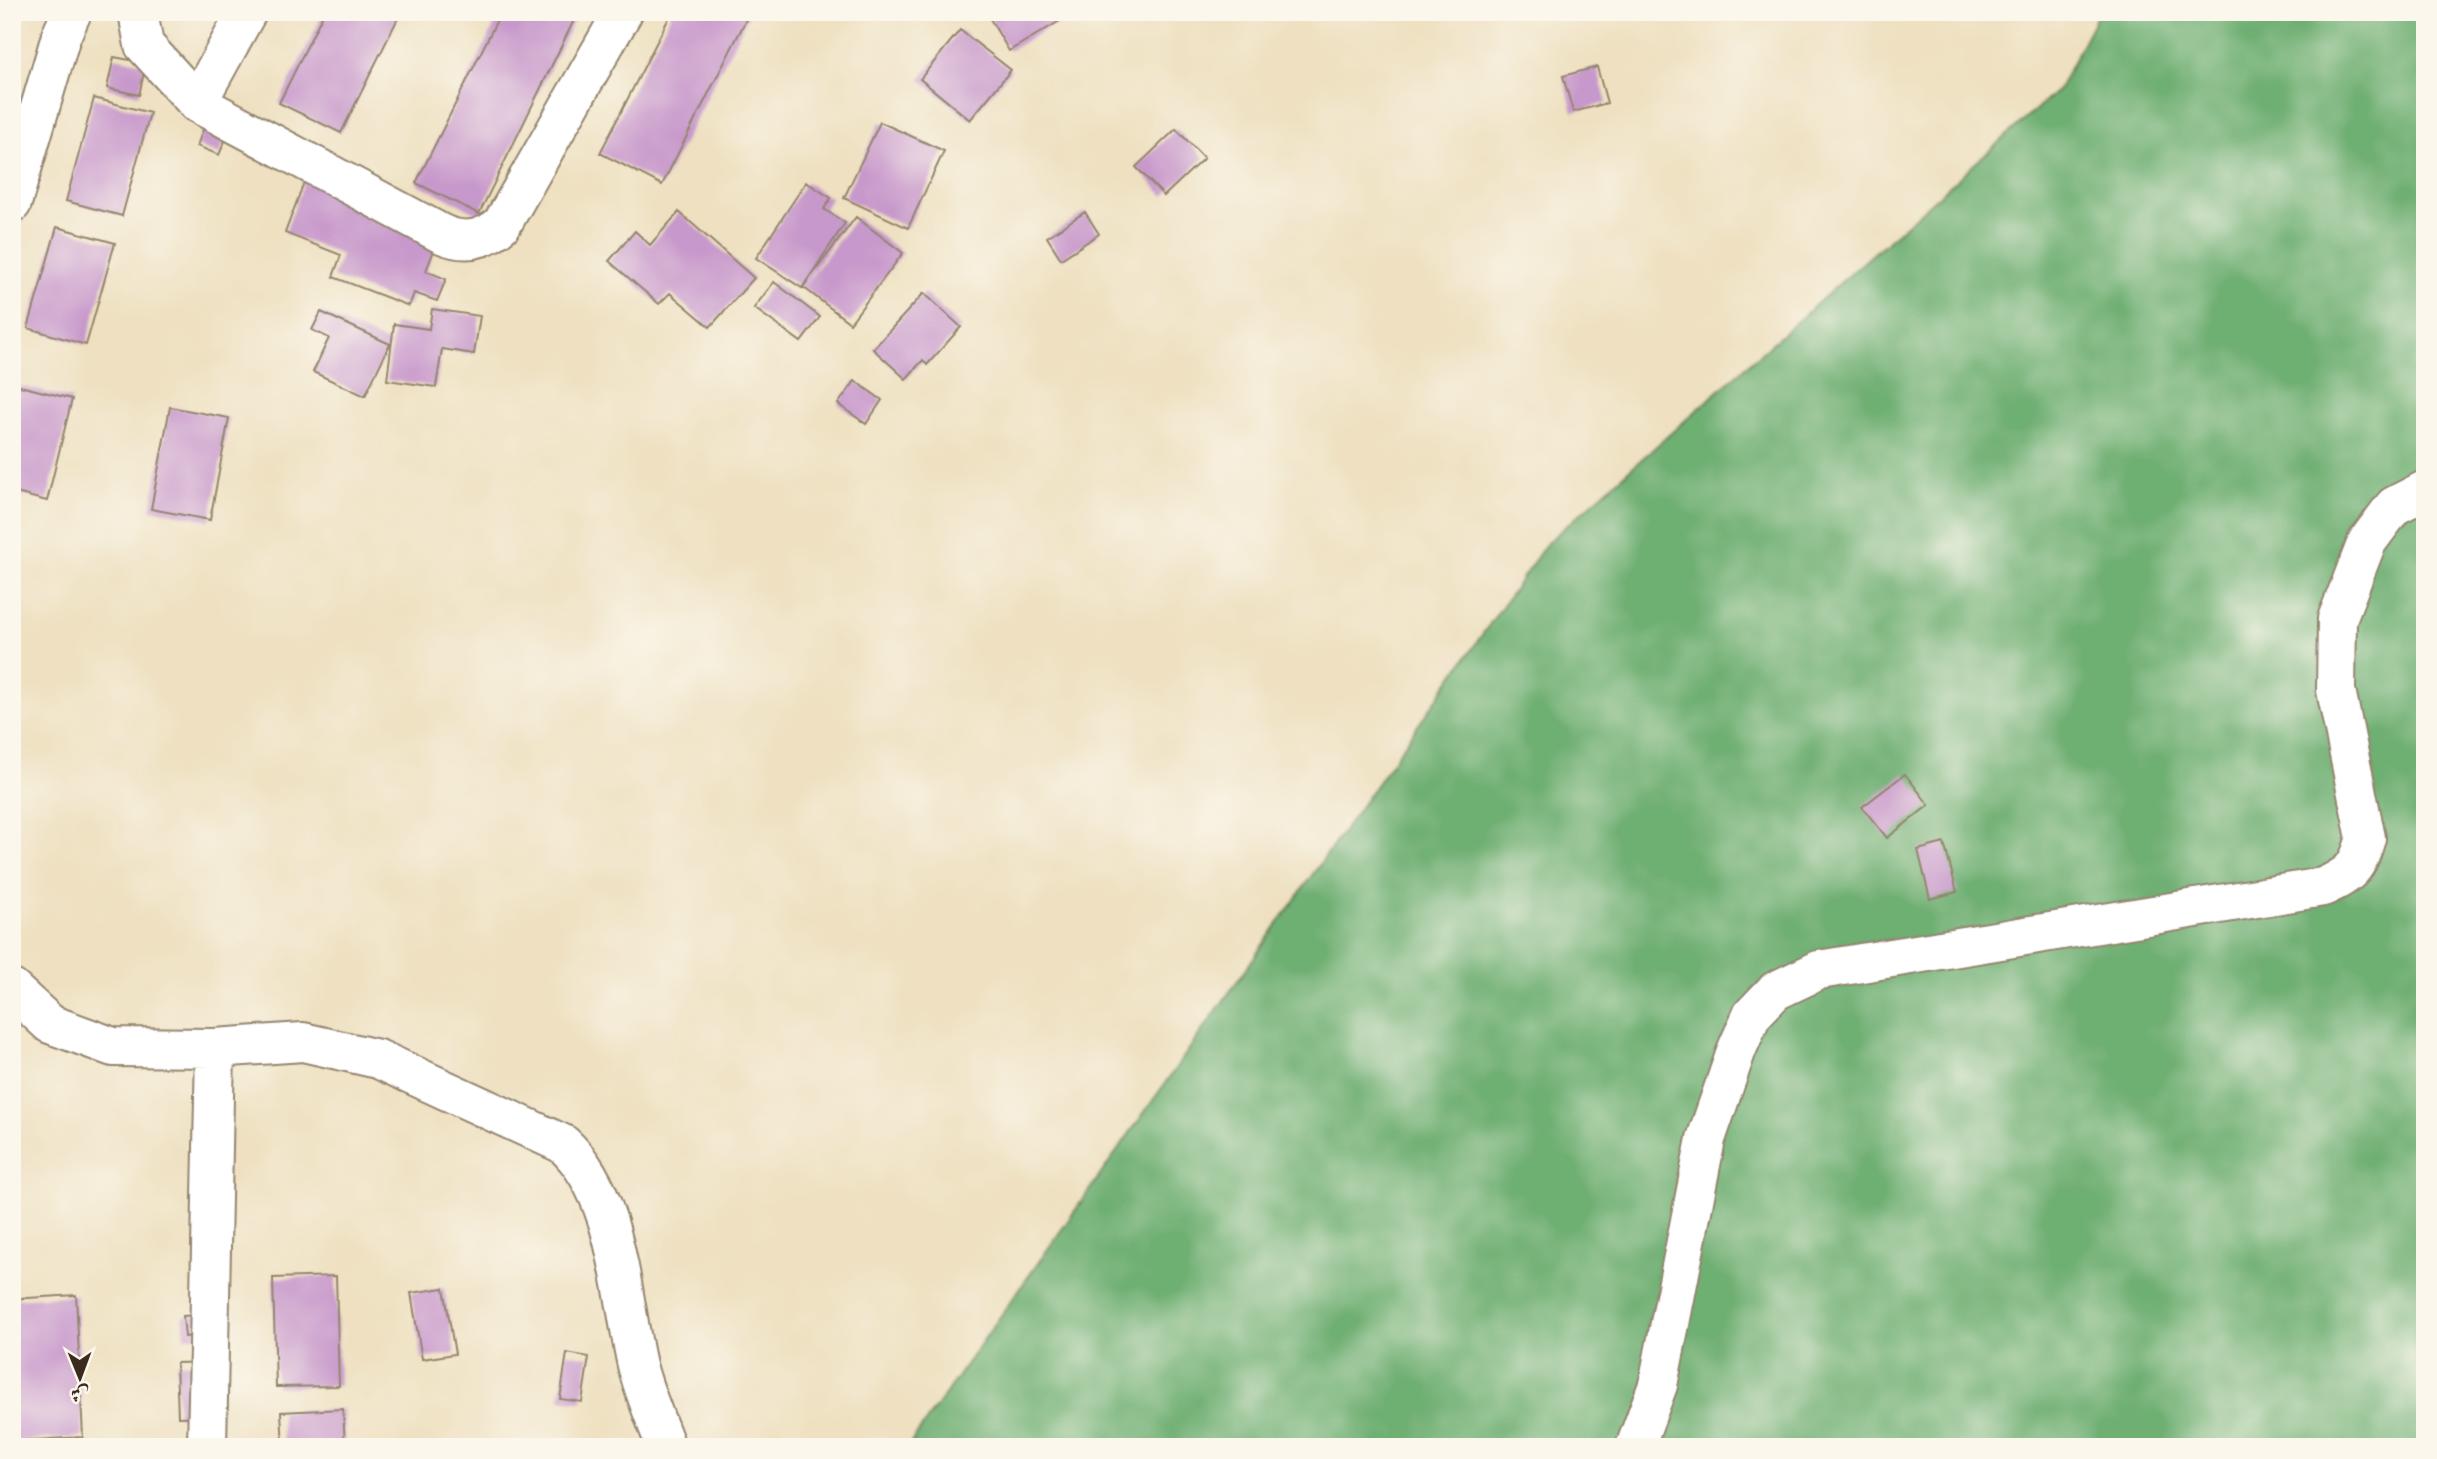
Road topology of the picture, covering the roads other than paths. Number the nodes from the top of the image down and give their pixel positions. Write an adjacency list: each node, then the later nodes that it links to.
1 (72, 12): 6 (street)
2 (138, 12): 5 (street)
3 (247, 12): 5 (street)
4 (623, 12): 5 (street)
5 (197, 103)
6 (12, 204)
7 (2425, 490): 12 (street)
8 (18, 1004): 9 (street)
9 (215, 1048): 10 (street); 11 (street)
10 (207, 1447)
11 (666, 1447)
12 (1635, 1447)

